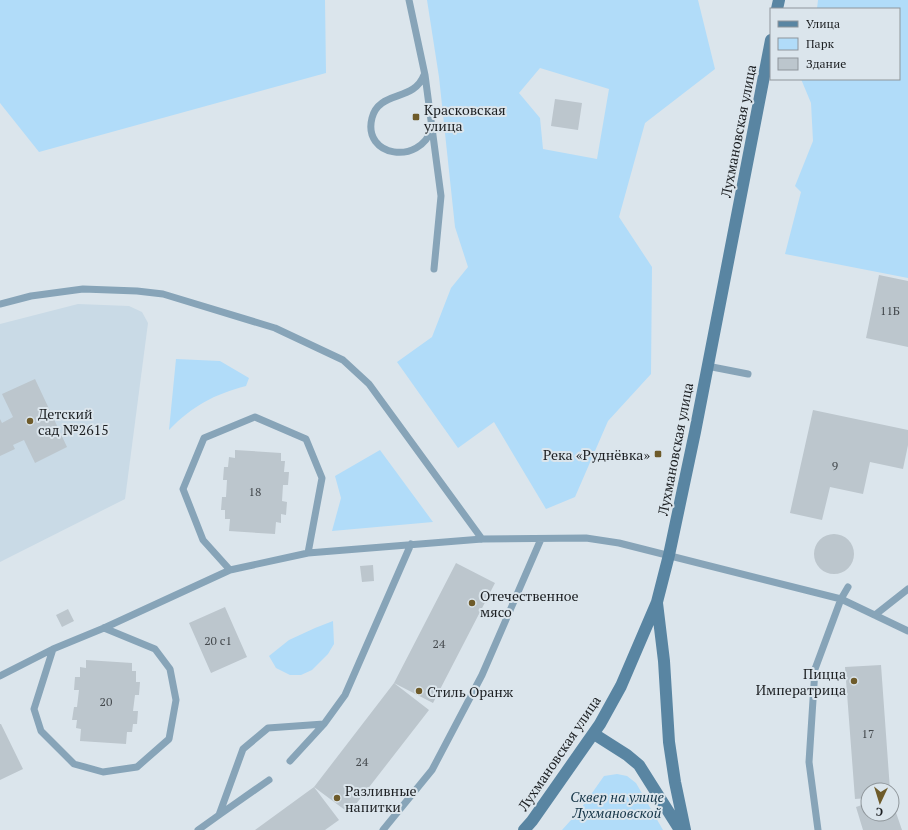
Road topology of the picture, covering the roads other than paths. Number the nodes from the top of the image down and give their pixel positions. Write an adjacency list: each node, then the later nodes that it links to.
1 (409, 0): 3 (lane)
2 (770, 45): 7 (street, Лухмановская улица)
3 (425, 75): 4 (lane); 4 (lane)
4 (432, 126): 5 (lane)
5 (434, 269)
6 (0, 304): 9 (lane)
7 (707, 366): 8 (lane); 13 (street, Лухмановская улица)
8 (748, 374)
9 (482, 539): 10 (lane); 11 (lane)
10 (541, 539): 13 (lane); 30 (lane)
11 (411, 544): 12 (lane); 24 (lane)
12 (308, 553): 14 (lane); 14 (lane)
13 (669, 555): 17 (lane); 18 (street, Лухмановская улица)
14 (230, 570): 20 (lane)
15 (848, 587): 17 (lane)
16 (908, 589): 19 (lane)
17 (841, 599): 19 (lane); 34 (lane)
18 (657, 602): 25 (street, Лухмановская улица); 33 (street)
19 (875, 615): 21 (lane)
20 (104, 628): 22 (lane); 22 (lane)
21 (908, 631)
22 (53, 648): 23 (lane)
23 (0, 676)
24 (324, 724): 26 (lane); 28 (lane)
25 (594, 734): 31 (street, Лухмановская улица); 32 (street)
26 (290, 760)
27 (269, 780): 28 (lane)
28 (219, 815): 29 (lane)
29 (198, 830)
30 (383, 830)
31 (524, 830)
32 (680, 830)
33 (685, 830)
34 (818, 830)

